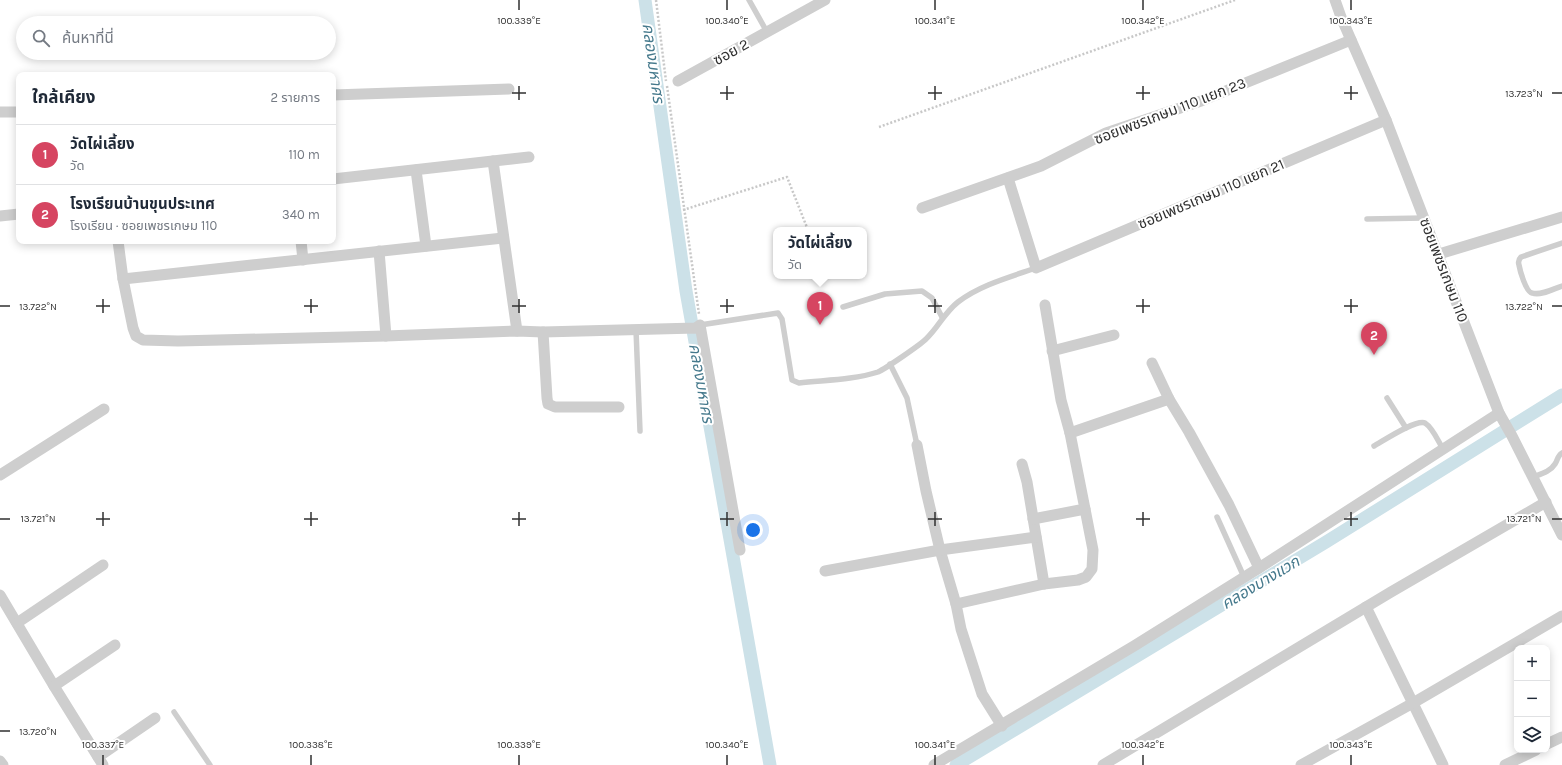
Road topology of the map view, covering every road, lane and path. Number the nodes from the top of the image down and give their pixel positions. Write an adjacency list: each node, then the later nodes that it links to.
1 (656, 0): 21 (path)
2 (749, 0): 6 (lane)
3 (825, 0): 6 (street, ซอย 2)
4 (1235, 0): 14 (path)
5 (1335, 0): 7 (street, ซอยเพชรเกษม 110)
6 (767, 32): 8 (street, ซอย 2)
7 (1351, 40): 13 (street, ซอยเพชรเกษม 110); 18 (street, ซอยเพชรเกษม 110 แยก 23)
8 (678, 81)
9 (509, 89): 10 (street)
10 (336, 94)
11 (0, 112): 12 (street)
12 (16, 112)
13 (1386, 120): 25 (street, ซอยเพชรเกษม 110); 36 (street, ซอยเพชรเกษม 110 แยก 21)
14 (879, 127)
15 (529, 157): 16 (street)
16 (493, 161): 17 (street); 28 (street)
17 (416, 170): 19 (street); 32 (street)
18 (1008, 178): 20 (street, ซอยเพชรเกษม 110 แยก 23); 36 (street)
19 (336, 179)
20 (922, 208)
21 (683, 210): 27 (path); 42 (path)
22 (16, 214): 23 (street)
23 (0, 216)
24 (1562, 217): 34 (street)
25 (1424, 218): 26 (lane); 34 (street, ซอยเพชรเกษม 110)
26 (1366, 220)
27 (807, 227)
28 (503, 238): 32 (street); 44 (street)
29 (1562, 243): 38 (lane)
30 (118, 244): 37 (street)
31 (301, 244): 35 (street)
32 (426, 246): 33 (street)
33 (379, 251): 35 (street); 47 (street)
34 (1439, 254): 55 (street, ซอยเพชรเกษม 110)
35 (303, 260): 37 (street)
36 (1036, 268): 41 (lane)
37 (123, 279): 47 (street)
38 (1562, 286)
39 (1045, 305): 48 (street)
40 (843, 307): 41 (lane)
41 (942, 317): 49 (lane)
42 (698, 326): 43 (street); 49 (lane); 72 (street)
43 (636, 330): 45 (street); 57 (lane)
44 (517, 331): 45 (street); 47 (street)
45 (543, 332): 53 (street)
46 (1114, 335): 48 (street)
47 (386, 336)
48 (1052, 351): 58 (street)
49 (890, 364): 59 (lane)
50 (1152, 364): 52 (street)
51 (1387, 398): 56 (lane)
52 (1168, 399): 58 (street); 75 (street)
53 (619, 407)
54 (104, 409): 64 (street)
55 (1501, 416): 61 (street); 65 (street, ซอยเพชรเกษม 110)
56 (1406, 428): 60 (lane); 61 (lane)
57 (640, 431)
58 (1070, 433): 67 (street)
59 (917, 445): 73 (street)
60 (1374, 446)
61 (1443, 449): 75 (street)
62 (1562, 453): 65 (lane)
63 (1022, 464): 69 (street)
64 (0, 475)
65 (1533, 477): 66 (street, ซอยเพชรเกษม 110)
66 (1546, 502): 70 (street, ซอยเพชรเกษม 110); 81 (street)
67 (1084, 509): 69 (street); 78 (street)
68 (1217, 517): 77 (lane)
69 (1033, 519): 71 (street)
70 (1562, 535)
71 (1036, 537): 73 (street); 78 (street)
72 (740, 550)
73 (940, 550): 76 (street); 80 (street)
74 (103, 565): 83 (street)
75 (1259, 568): 77 (street)
76 (825, 571)
77 (1244, 578): 89 (street)
78 (1044, 584): 80 (street)
79 (0, 595): 83 (street)
80 (956, 604): 89 (street)
81 (1366, 608): 86 (street); 98 (street)
82 (1562, 616): 86 (street)
83 (17, 623): 85 (street)
84 (115, 645): 85 (street)
85 (54, 686): 94 (street)
86 (1413, 703): 99 (street); 100 (street)
87 (174, 712): 96 (lane)
88 (155, 718): 94 (street)
89 (1002, 726): 97 (street)
90 (1562, 737): 91 (street)
91 (1550, 743)
92 (1530, 753): 101 (street)
93 (0, 761): 95 (street)
94 (101, 761)
95 (3, 765)
96 (210, 765)
97 (934, 765)
98 (1103, 765)
99 (1301, 765)
100 (1444, 765)
101 (1505, 765)

